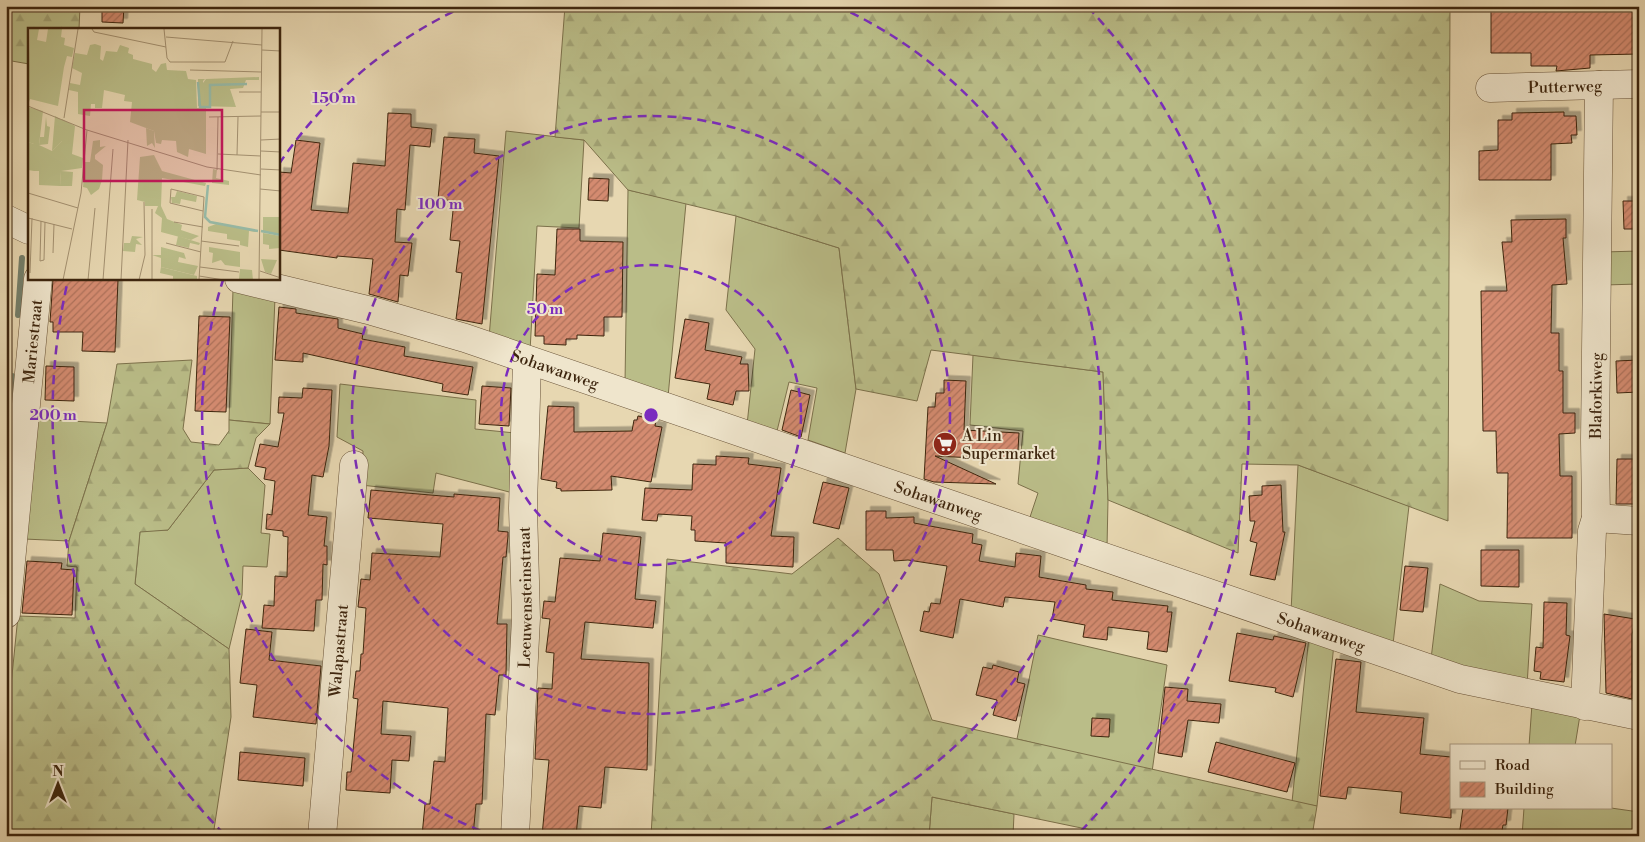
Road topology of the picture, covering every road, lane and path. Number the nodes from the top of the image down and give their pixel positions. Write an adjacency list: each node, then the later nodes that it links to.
1 (1639, 84): 2 (street, Putterweg)
2 (1599, 85): 3 (street, Putterweg); 10 (street, Blaforkiweg)
3 (1490, 88)
4 (6, 219): 5 (street)
5 (28, 230)
6 (38, 280): 12 (street, Mariestraat)
7 (243, 280): 8 (street, Sohawanweg)
8 (527, 360): 13 (street, Sohawanweg); 16 (street, Leeuwensteinstraat)
9 (354, 465): 15 (street, Walapastraat)
10 (1596, 518): 11 (street); 13 (street, Blaforkiweg)
11 (1639, 521)
12 (6, 614)
13 (1585, 706): 14 (street, Sohawanweg)
14 (1639, 716)
15 (322, 836)
16 (515, 836)

